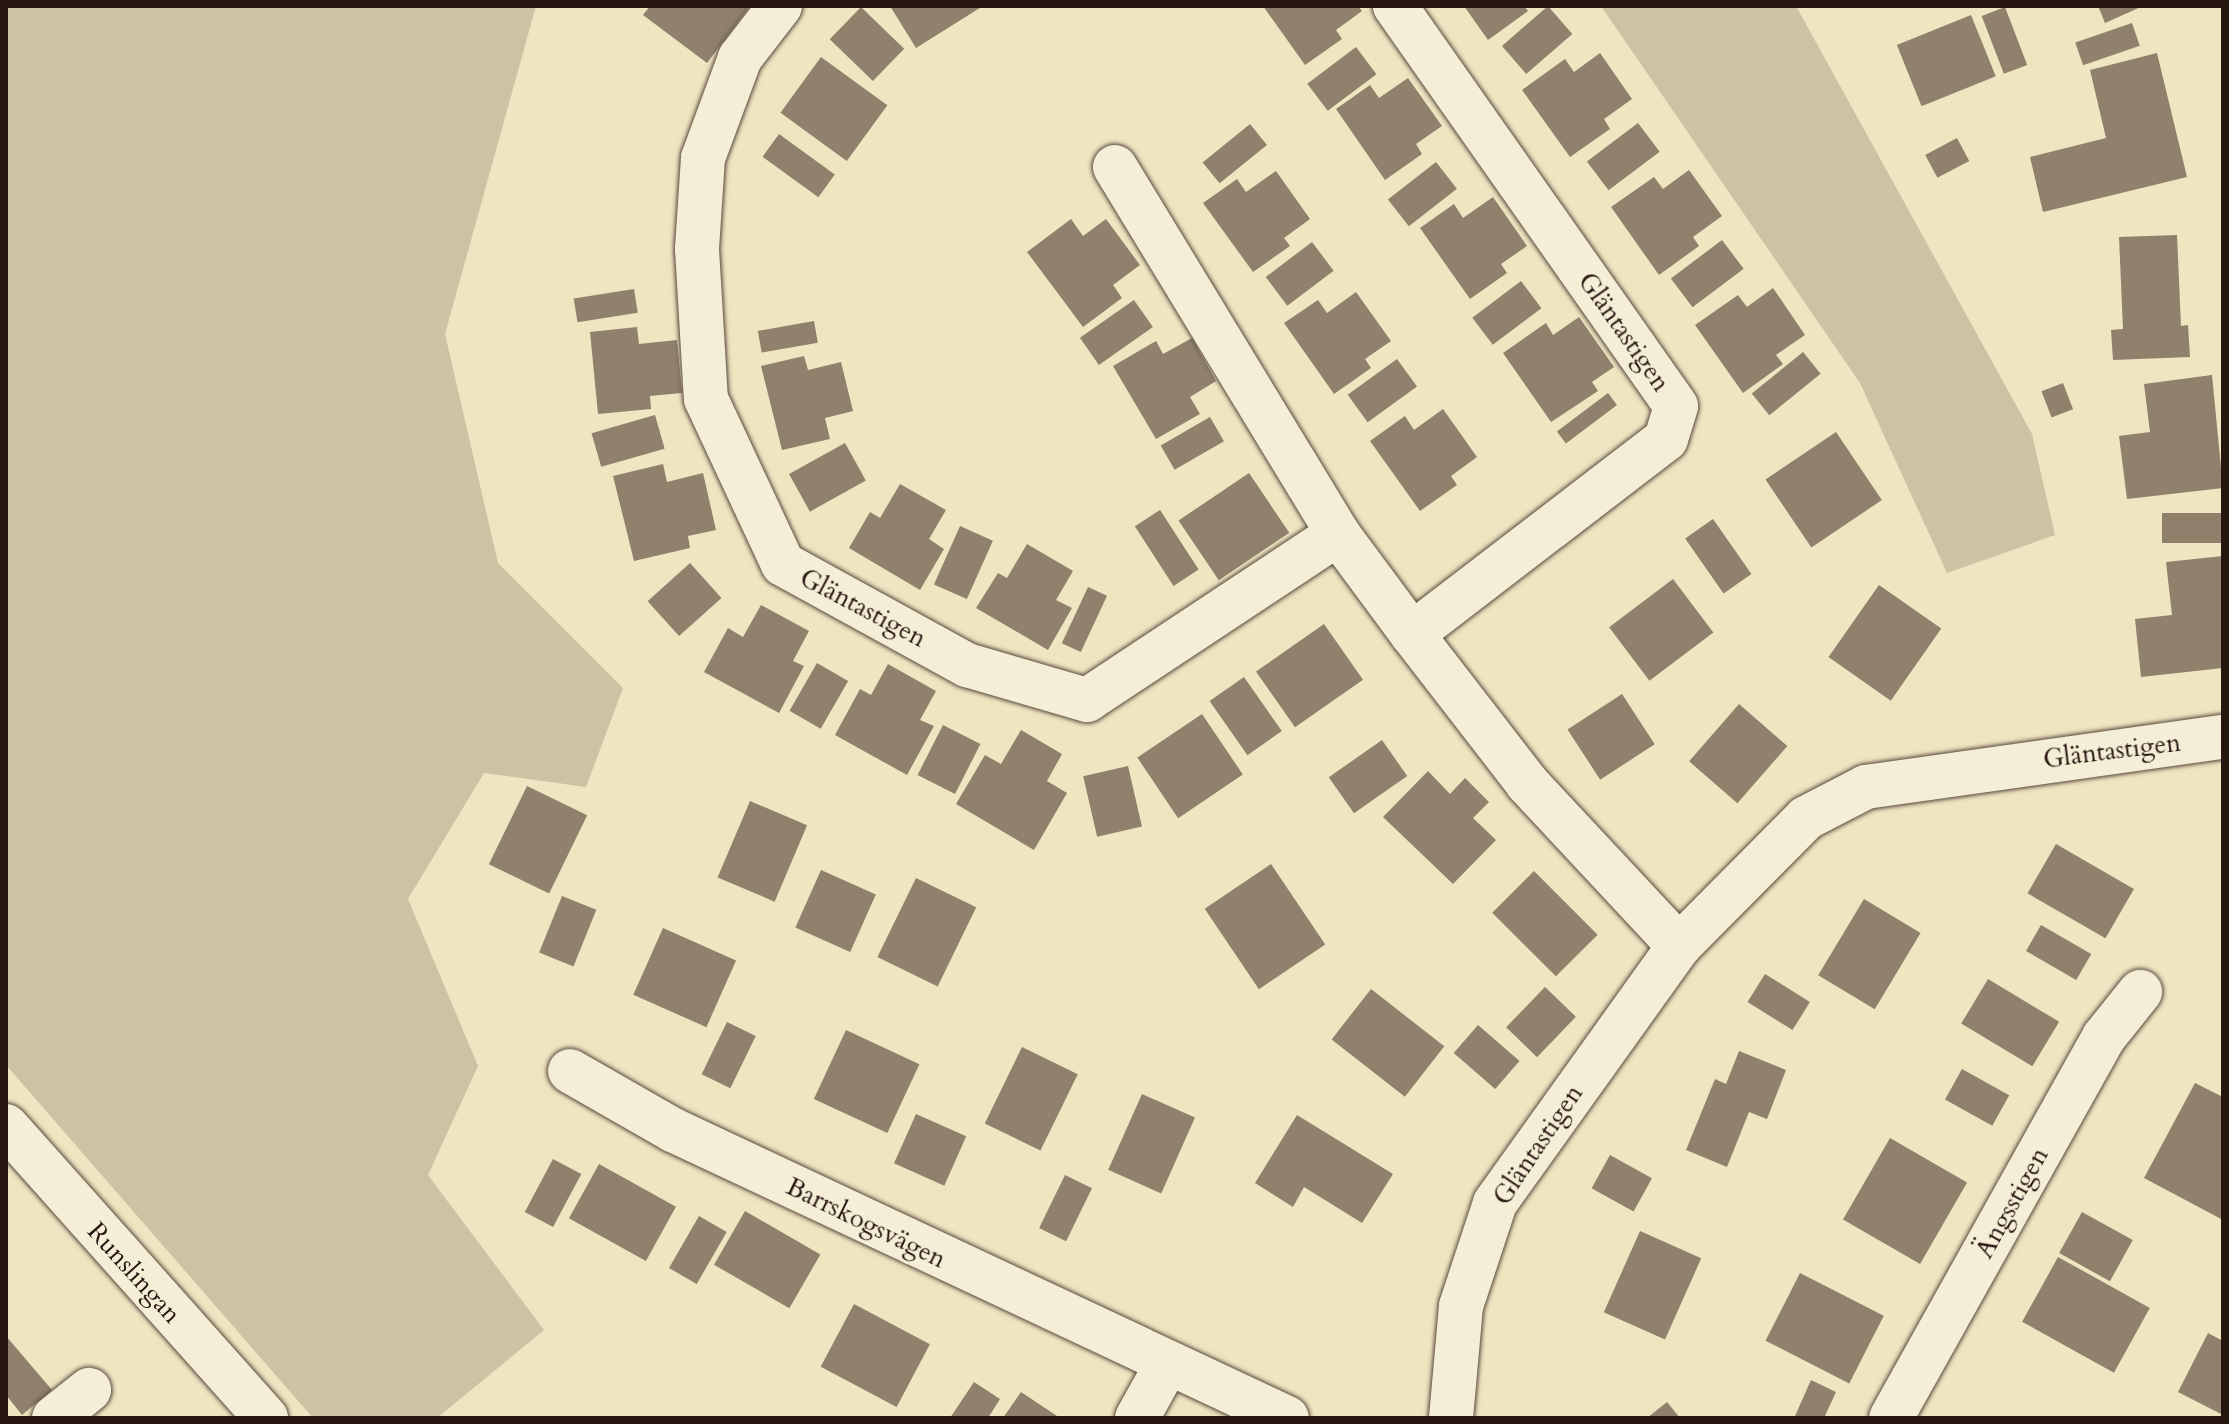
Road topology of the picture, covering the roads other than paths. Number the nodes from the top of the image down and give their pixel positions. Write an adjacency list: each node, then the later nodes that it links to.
1 (780, 6): 4 (street, Gläntastigen)
2 (1395, 6): 5 (street, Gläntastigen)
3 (1115, 167): 4 (street)
4 (1338, 534): 5 (street)
5 (1412, 634): 7 (street)
6 (2223, 737): 7 (street, Gläntastigen)
7 (1679, 946): 17 (street, Gläntastigen)
8 (2140, 992): 18 (street, Ängsstigen)
9 (570, 1071): 11 (street, Barrskogsvägen)
10 (6, 1126): 14 (street, Runslingan)
11 (1166, 1366): 15 (street); 16 (street, Barrskogsvägen)
12 (89, 1390): 13 (street)
13 (54, 1418)
14 (266, 1418)
15 (1137, 1418)
16 (1287, 1418)
17 (1451, 1418)
18 (1891, 1418)

